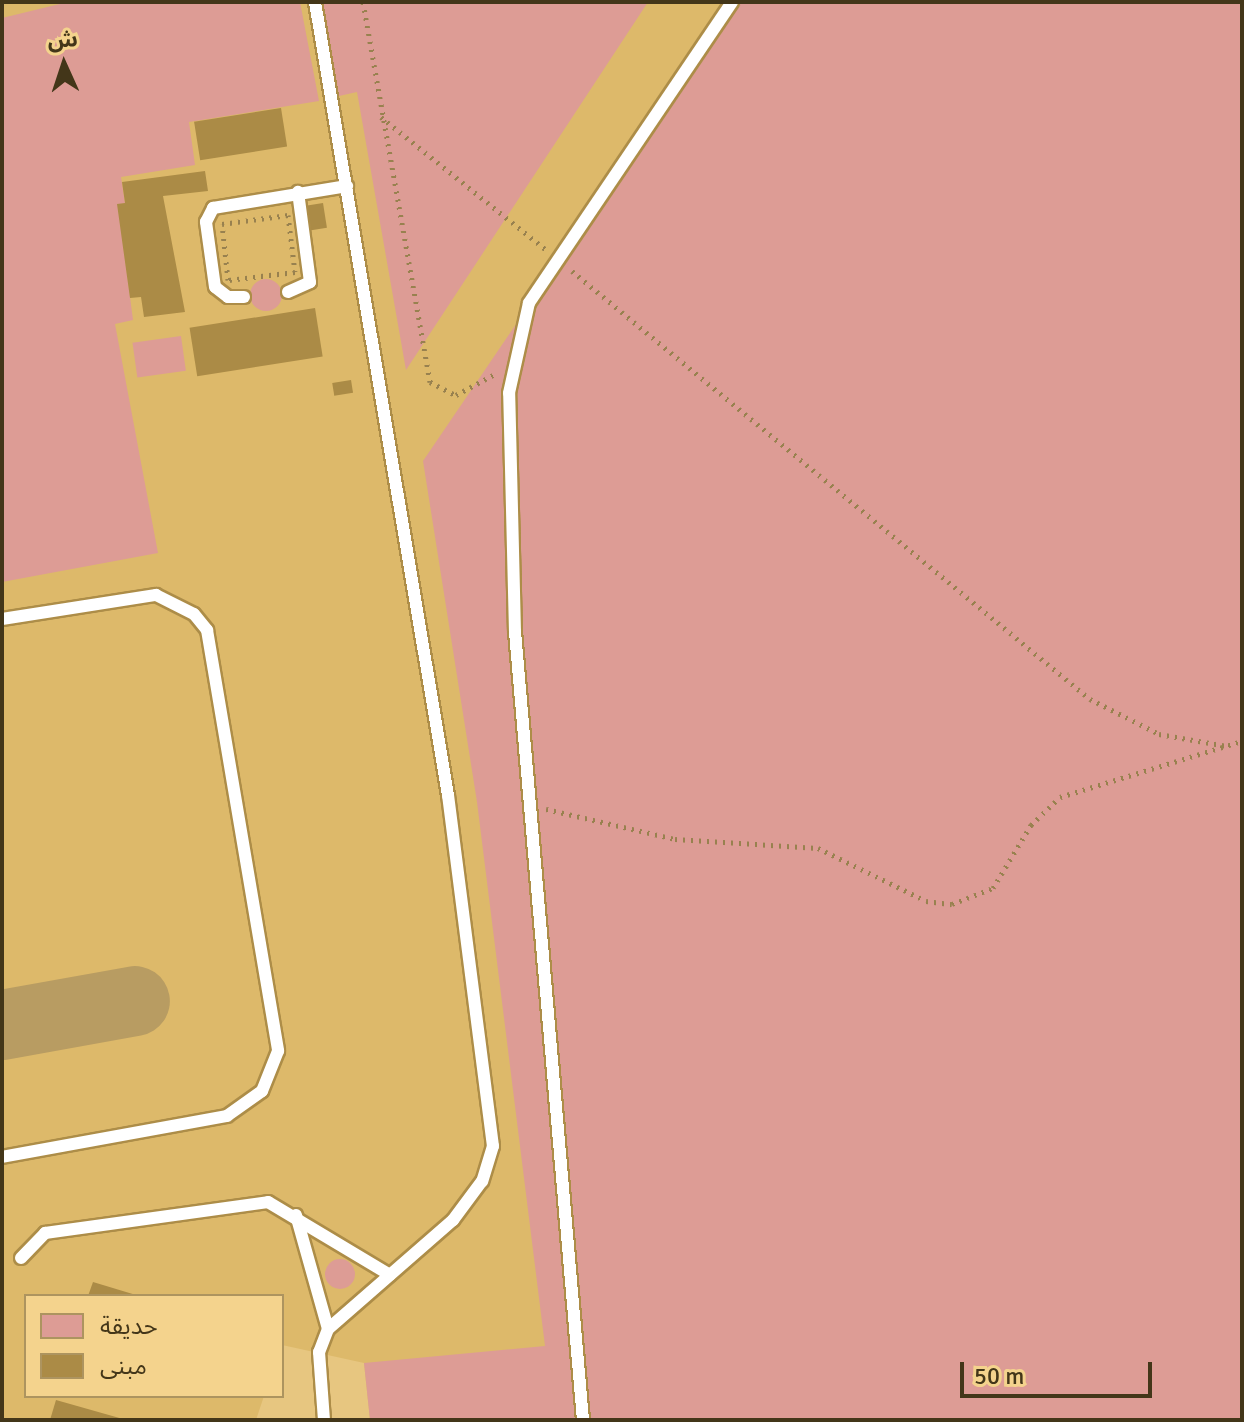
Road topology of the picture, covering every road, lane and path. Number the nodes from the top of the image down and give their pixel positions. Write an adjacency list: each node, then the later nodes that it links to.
1 (315, 2): 5 (lane)
2 (363, 2): 4 (path)
3 (732, 2): 8 (lane)
4 (381, 117): 8 (path); 11 (path)
5 (347, 186): 6 (lane); 19 (lane)
6 (298, 192): 9 (lane); 10 (lane)
7 (288, 215): 7 (path)
8 (557, 259): 11 (lane); 14 (path)
9 (288, 292)
10 (244, 297)
11 (512, 362): 15 (lane)
12 (2, 619): 16 (lane)
13 (1242, 741): 14 (path)
14 (1227, 746): 15 (path)
15 (530, 805): 22 (lane)
16 (2, 1157)
17 (296, 1215): 18 (lane); 19 (lane); 20 (lane)
18 (21, 1258)
19 (390, 1275): 20 (lane)
20 (328, 1329): 21 (lane)
21 (324, 1420)
22 (583, 1420)

